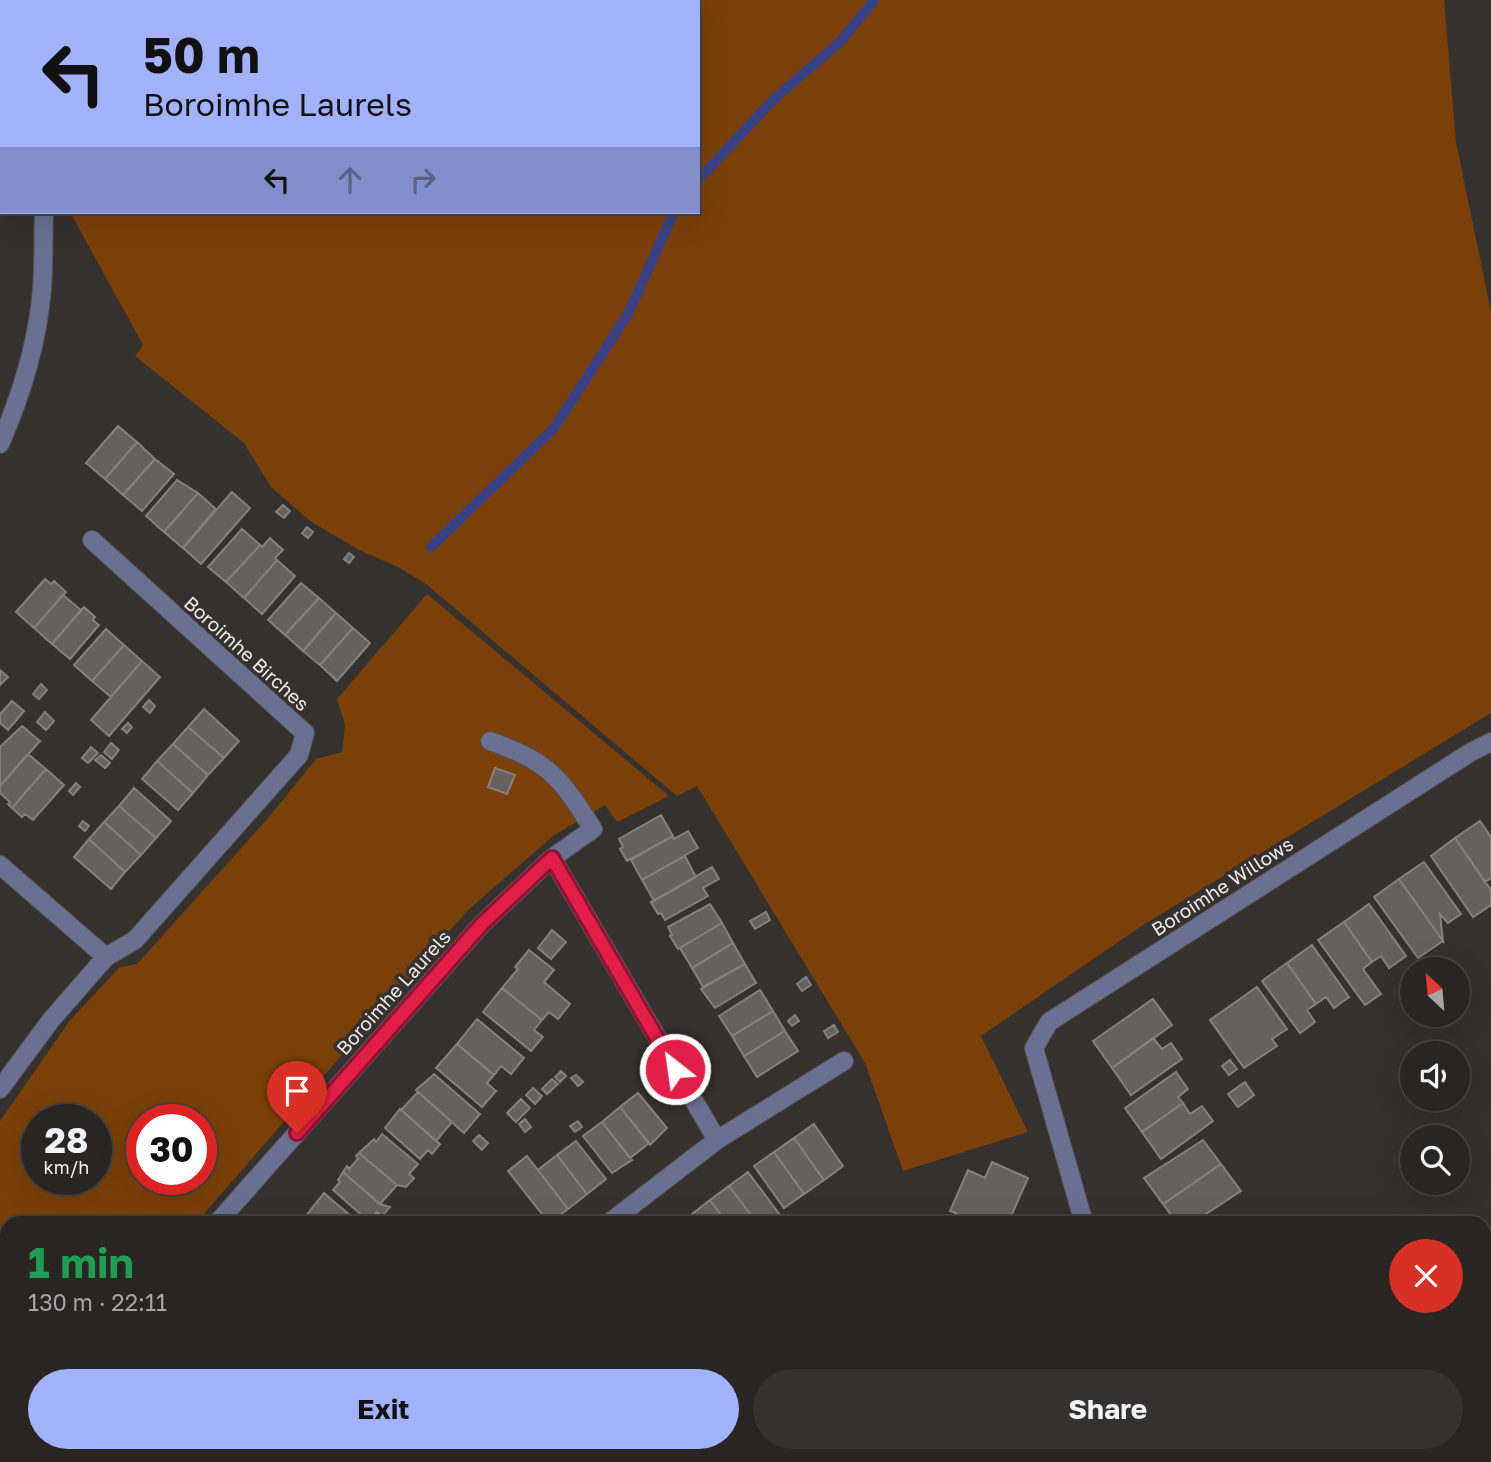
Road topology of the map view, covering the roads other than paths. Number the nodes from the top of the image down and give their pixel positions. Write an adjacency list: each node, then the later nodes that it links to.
1 (44, 214): 2 (street)
2 (0, 444)
3 (92, 540): 8 (street, Boroimhe Birches)
4 (490, 741): 6 (street, Boroimhe Laurels)
5 (1491, 742): 14 (street, Boroimhe Willows)
6 (552, 858): 11 (street); 12 (street, Boroimhe Laurels)
7 (0, 865): 8 (street)
8 (106, 957): 10 (street, Boroimhe Birches)
9 (844, 1061): 11 (street)
10 (0, 1089)
11 (717, 1140): 13 (street)
12 (223, 1216)
13 (618, 1216)
14 (1082, 1216)

